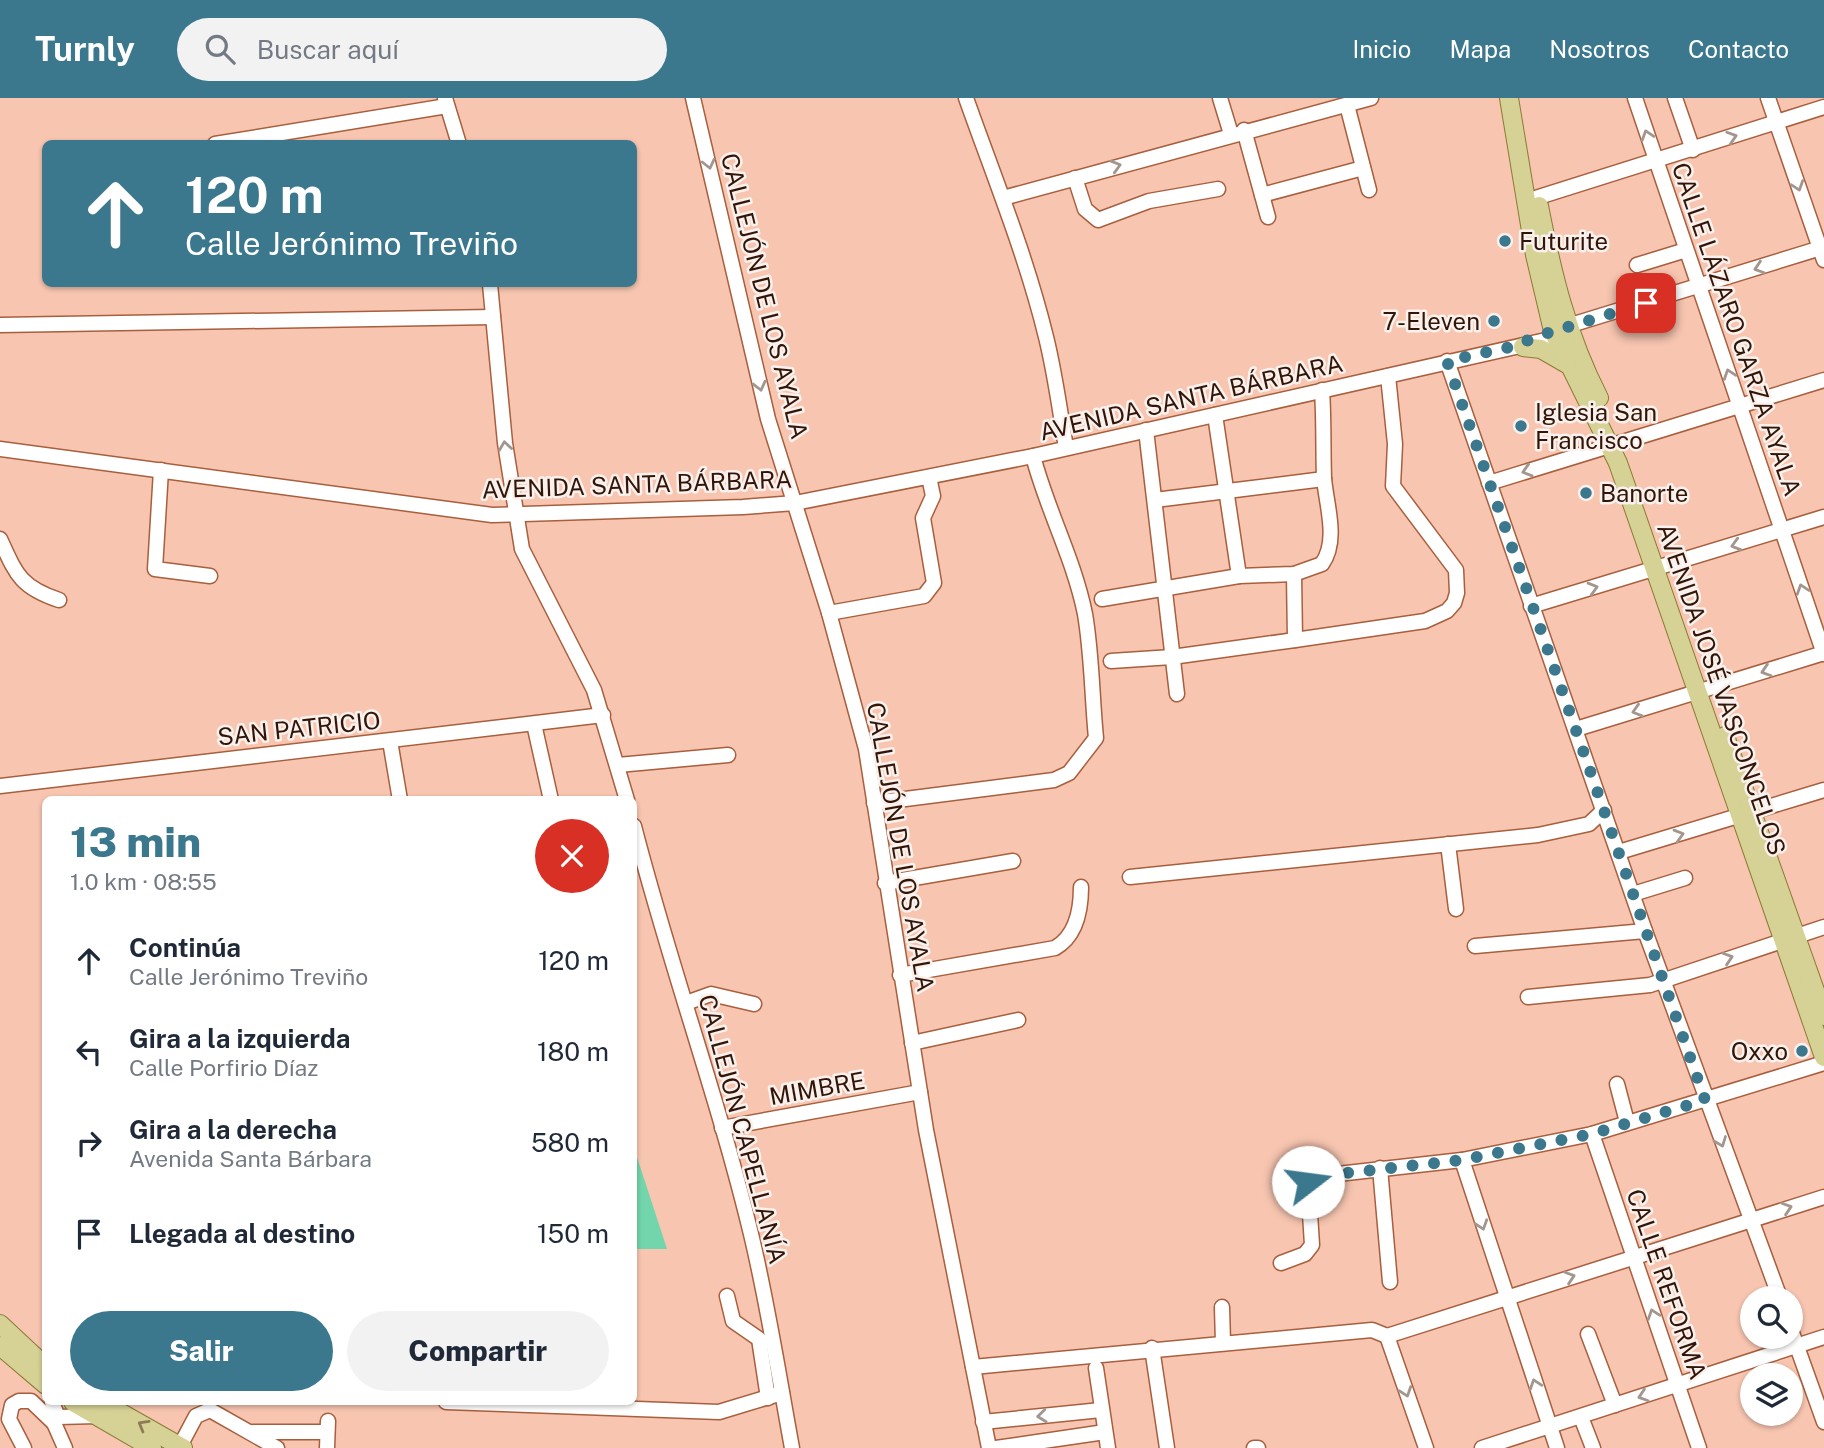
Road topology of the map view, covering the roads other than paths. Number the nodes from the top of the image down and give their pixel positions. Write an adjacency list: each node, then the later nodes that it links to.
1 (694, 98): 56 (street, CALLEJÓN DE LOS AYALA, one-way to 56)
2 (966, 98): 26 (street)
3 (1220, 98): 15 (street)
4 (1371, 98): 12 (street)
5 (1509, 98): 27 (main road, AVENIDA JOSÉ VASCONCELOS)
6 (1520, 98): 27 (main road, AVENIDA JOSÉ VASCONCELOS)
7 (1634, 98): 20 (street, CALLE LÁZARO GARZA AYALA, one-way to 7)
8 (1675, 98): 19 (street)
9 (1768, 98): 14 (street)
10 (446, 102): 16 (street); 18 (street)
11 (1322, 104): 12 (street); 15 (street)
12 (1347, 105): 21 (street)
13 (1824, 107): 14 (street)
14 (1776, 122): 19 (street, one-way to 14); 30 (street, one-way to 30)
15 (1237, 132): 22 (street, one-way to 15); 25 (street)
16 (295, 137): 17 (street)
17 (261, 140)
18 (458, 140)
19 (1693, 150): 20 (street)
20 (1656, 161): 27 (street); 29 (street, CALLE LÁZARO GARZA AYALA)
21 (1363, 168): 24 (street); 25 (street)
22 (1075, 178): 23 (street); 26 (street)
23 (1218, 189)
24 (1369, 190)
25 (1262, 195): 28 (street)
26 (1003, 198): 47 (street)
27 (1532, 199): 36 (main road, AVENIDA JOSÉ VASCONCELOS)
28 (1268, 217)
29 (1686, 250): 31 (street); 33 (street, CALLE LÁZARO GARZA AYALA)
30 (1823, 252): 33 (street, AVENIDA SANTA BÁRBARA, one-way to 33)
31 (1637, 265)
32 (490, 287): 34 (street)
33 (1699, 287): 36 (street, AVENIDA SANTA BÁRBARA); 43 (street, CALLE LÁZARO GARZA AYALA, one-way to 33)
34 (493, 317): 35 (street); 57 (street, one-way to 34)
35 (0, 325)
36 (1562, 333): 37 (street, AVENIDA SANTA BÁRBARA); 39 (main road, AVENIDA JOSÉ VASCONCELOS); 46 (main road, AVENIDA JOSÉ VASCONCELOS)
37 (1519, 347): 38 (street, AVENIDA SANTA BÁRBARA); 39 (main road)
38 (1447, 361): 40 (street, AVENIDA SANTA BÁRBARA); 53 (street)
39 (1567, 364): 46 (main road, AVENIDA JOSÉ VASCONCELOS)
40 (1388, 376): 42 (street, AVENIDA SANTA BÁRBARA); 70 (street)
41 (1824, 380): 43 (street)
42 (1322, 390): 44 (street, AVENIDA SANTA BÁRBARA); 52 (street)
43 (1741, 407): 46 (street); 59 (street, CALLE LÁZARO GARZA AYALA)
44 (1215, 415): 45 (street, AVENIDA SANTA BÁRBARA); 54 (street)
45 (1146, 430): 47 (street, AVENIDA SANTA BÁRBARA); 55 (street)
46 (1617, 445): 53 (street, one-way to 53); 61 (main road, AVENIDA JOSÉ VASCONCELOS)
47 (1066, 448): 49 (street, AVENIDA SANTA BÁRBARA)
48 (0, 449): 50 (street, AVENIDA SANTA BÁRBARA)
49 (1033, 456): 51 (street, AVENIDA SANTA BÁRBARA); 87 (street)
50 (161, 470): 57 (street, AVENIDA SANTA BÁRBARA); 63 (street)
51 (929, 477): 56 (street, AVENIDA SANTA BÁRBARA); 69 (street)
52 (1324, 479): 54 (street); 62 (street)
53 (1489, 483): 68 (street)
54 (1227, 491): 55 (street); 64 (street)
55 (1154, 500): 65 (street)
56 (795, 503): 57 (street, AVENIDA SANTA BÁRBARA); 69 (street, CALLEJÓN DE LOS AYALA)
57 (515, 514): 76 (street)
58 (1824, 517): 59 (street)
59 (1783, 531): 61 (street, one-way to 61); 71 (street, CALLE LÁZARO GARZA AYALA, one-way to 59)
60 (0, 539): 67 (street)
61 (1661, 568): 68 (street, one-way to 61); 74 (main road, AVENIDA JOSÉ VASCONCELOS)
62 (1294, 574): 64 (street); 70 (street)
63 (210, 576)
64 (1239, 576): 65 (street)
65 (1165, 588): 66 (street); 72 (street)
66 (1102, 599)
67 (59, 600)
68 (1531, 606): 78 (street)
69 (829, 613): 87 (street, CALLEJÓN DE LOS AYALA)
70 (1295, 640): 72 (street)
71 (1824, 653): 74 (street, one-way to 74)
72 (1172, 657): 73 (street); 75 (street)
73 (1111, 661)
74 (1703, 691): 78 (street, one-way to 78); 89 (main road, AVENIDA JOSÉ VASCONCELOS)
75 (1177, 694)
76 (603, 715): 77 (street, SAN PATRICIO); 81 (street)
77 (534, 724): 79 (street, SAN PATRICIO); 85 (street)
78 (1576, 729): 88 (street)
79 (390, 741): 82 (street, SAN PATRICIO); 84 (street)
80 (728, 755): 81 (street)
81 (618, 765): 86 (street)
82 (0, 786)
83 (1824, 790): 89 (street)
84 (399, 796)
85 (550, 796)
86 (626, 796)
87 (874, 803): 96 (street, CALLEJÓN DE LOS AYALA)
88 (1604, 810): 91 (street); 92 (street)
89 (1746, 816): 92 (street, one-way to 89); 102 (main road, AVENIDA JOSÉ VASCONCELOS)
90 (637, 837): 107 (street, CALLEJÓN CAPELLANÍA)
91 (1448, 844): 94 (street); 99 (street)
92 (1619, 852): 98 (street)
93 (1013, 861): 96 (street)
94 (1130, 877)
95 (1685, 878): 98 (street)
96 (885, 883): 104 (street, CALLEJÓN DE LOS AYALA)
97 (1081, 887): 104 (street)
98 (1633, 894): 101 (street)
99 (1456, 909)
100 (1824, 927): 102 (street)
101 (1645, 932): 103 (street); 105 (street)
102 (1790, 938): 105 (street, one-way to 102); 109 (main road, AVENIDA JOSÉ VASCONCELOS); 112 (main road, AVENIDA JOSÉ VASCONCELOS)
103 (1475, 946)
104 (900, 975): 111 (street, CALLEJÓN DE LOS AYALA)
105 (1663, 980): 106 (street); 116 (street)
106 (1528, 997)
107 (686, 1003): 108 (street); 118 (street, CALLEJÓN CAPELLANÍA)
108 (754, 1004)
109 (1824, 1016)
110 (1018, 1020): 111 (street)
111 (912, 1043): 115 (street, CALLEJÓN DE LOS AYALA)
112 (1824, 1057)
113 (1824, 1063): 116 (street)
114 (1617, 1084): 117 (street)
115 (920, 1092): 118 (street, MIMBRE); 141 (street, CALLEJÓN DE LOS AYALA)
116 (1705, 1100): 117 (street); 123 (street, one-way to 123)
117 (1627, 1122): 119 (street)
118 (722, 1129): 146 (street, CALLEJÓN CAPELLANÍA)
119 (1592, 1134): 120 (street); 124 (street, CALLE REFORMA)
120 (1462, 1160): 121 (street); 129 (street, one-way to 129)
121 (1380, 1168): 125 (street); 126 (street)
122 (1824, 1196): 123 (street, one-way to 122)
123 (1752, 1220): 124 (street); 127 (street)
124 (1634, 1256): 129 (street, one-way to 124); 145 (street, CALLE REFORMA, one-way to 124)
125 (1281, 1263)
126 (1390, 1282)
127 (1776, 1286)
128 (727, 1296): 146 (street)
129 (1505, 1298): 133 (street); 156 (street, one-way to 129)
130 (1222, 1307): 135 (street)
131 (0, 1324): 143 (main road)
132 (1588, 1334): 149 (street)
133 (1387, 1336): 135 (street); 170 (street, one-way to 170)
134 (1824, 1337): 136 (street)
135 (1223, 1343): 138 (street)
136 (1803, 1343)
137 (0, 1346): 144 (main road)
138 (1152, 1348): 141 (street); 169 (street)
139 (1785, 1349): 145 (street)
140 (1798, 1349): 155 (street)
141 (974, 1367): 154 (street, CALLEJÓN DE LOS AYALA)
142 (1096, 1368): 151 (street)
143 (42, 1371)
144 (42, 1371)
145 (1678, 1385): 149 (street, one-way to 149); 174 (street, CALLE REFORMA)
146 (775, 1396): 148 (street); 165 (street, CALLEJÓN CAPELLANÍA)
147 (53, 1405): 153 (street)
148 (561, 1405)
149 (1615, 1405): 152 (street)
150 (100, 1409): 153 (street); 159 (main road, one-way to 150); 162 (main road)
151 (1101, 1410): 154 (street, one-way to 154); 158 (street)
152 (1581, 1417): 156 (street); 173 (street)
153 (56, 1420): 160 (street); 161 (street)
154 (984, 1422): 166 (street, CALLEJÓN DE LOS AYALA)
155 (1824, 1422)
156 (1550, 1427): 171 (street); 172 (street)
157 (253, 1432): 159 (street); 163 (street); 164 (street)
158 (1105, 1432): 167 (street); 168 (street)
159 (182, 1447)
160 (24, 1448)
161 (65, 1448)
162 (152, 1448)
163 (277, 1448)
164 (327, 1448)
165 (792, 1448)
166 (989, 1448)
167 (996, 1448)
168 (1108, 1448)
169 (1167, 1448)
170 (1426, 1448)
171 (1482, 1448)
172 (1557, 1448)
173 (1593, 1448)
174 (1699, 1448)

